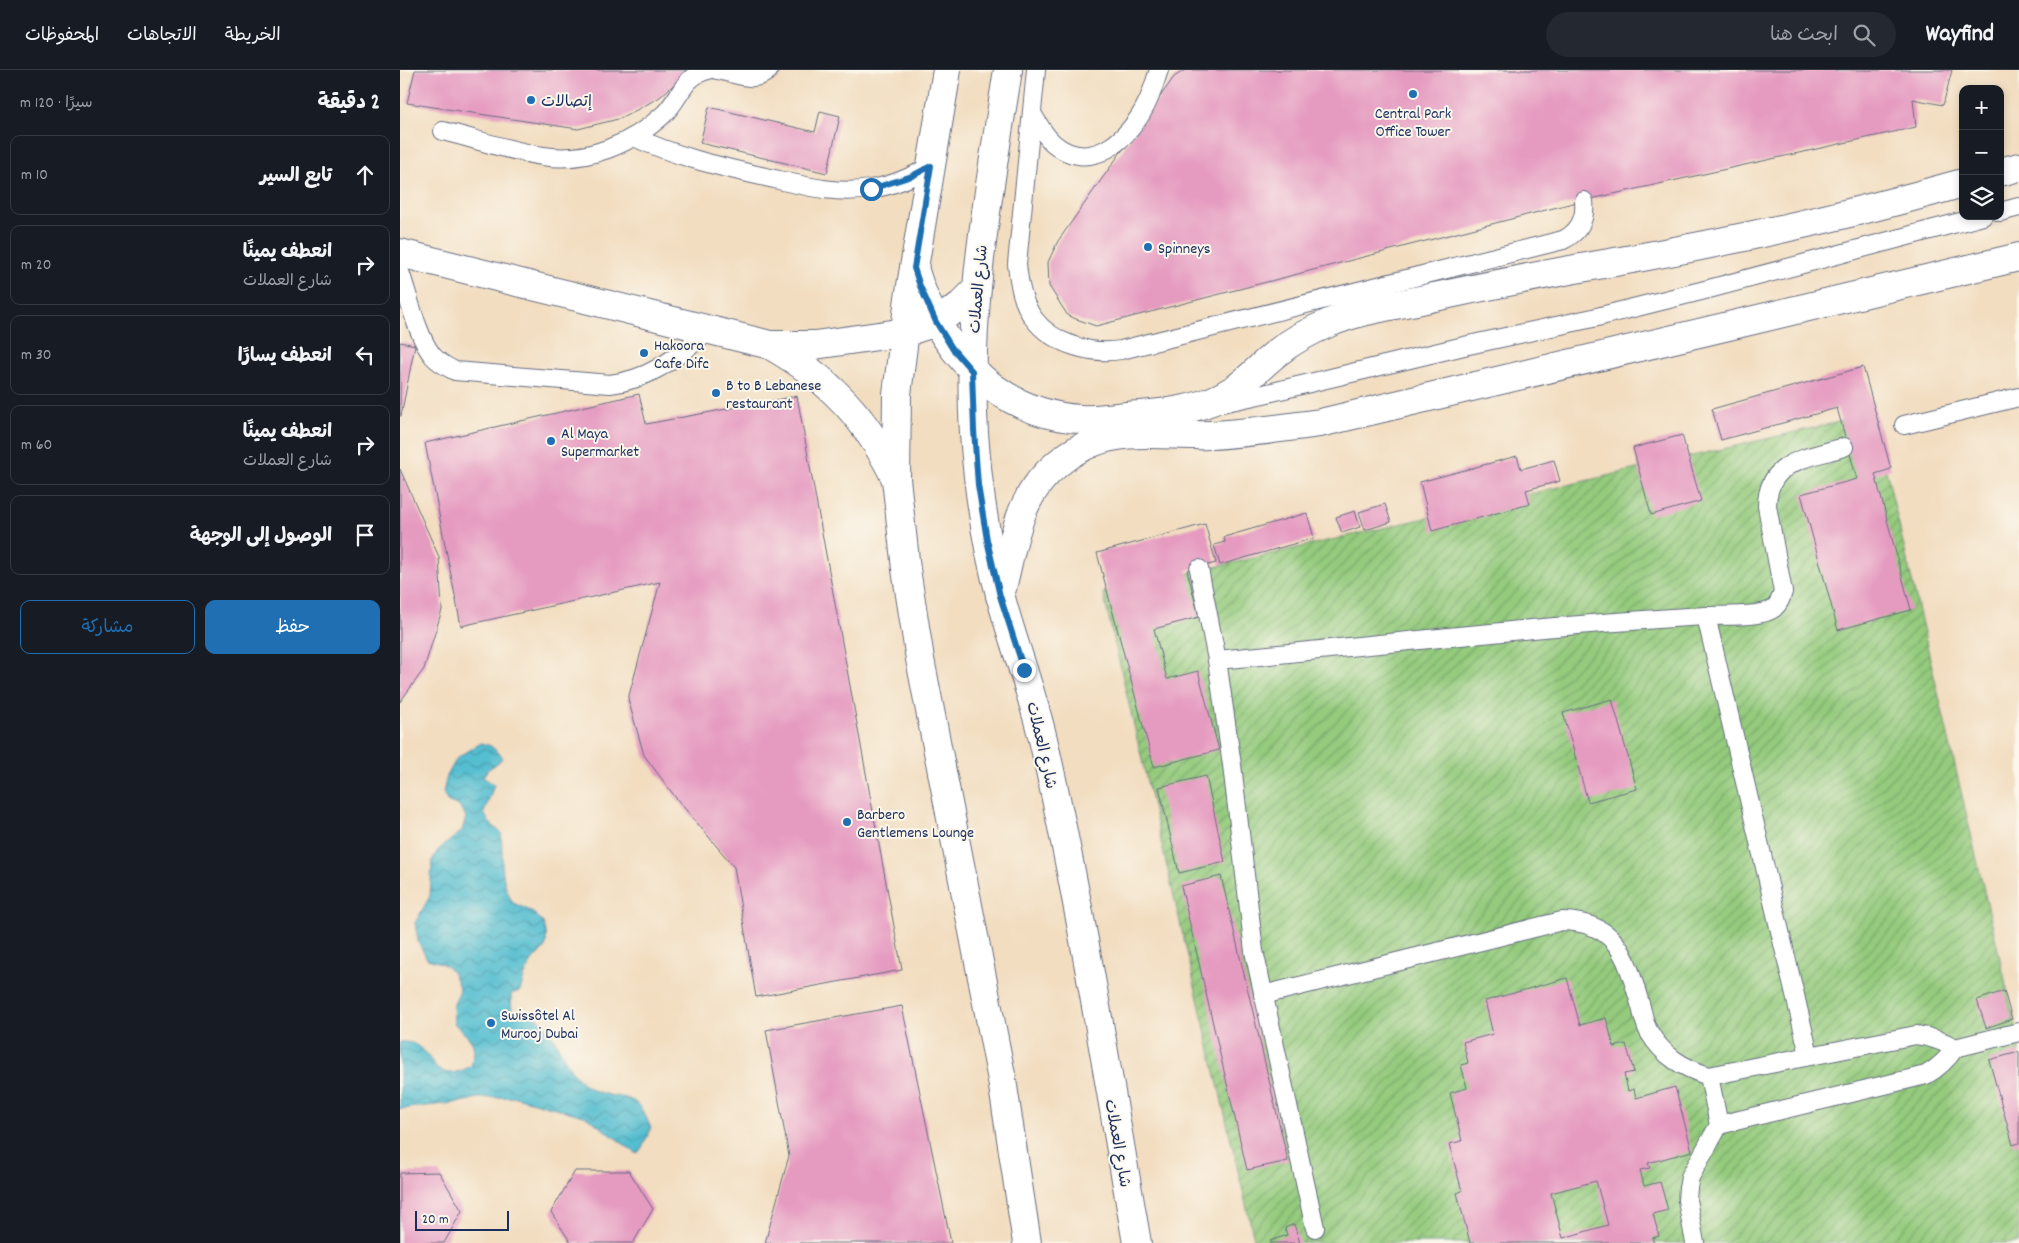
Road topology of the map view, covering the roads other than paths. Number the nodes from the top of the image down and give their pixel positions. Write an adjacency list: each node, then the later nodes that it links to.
1 (709, 70): 10 (lane)
2 (717, 70): 3 (lane)
3 (769, 70)
4 (947, 70): 11 (street)
5 (1008, 70): 23 (street, شارع العملات)
6 (1036, 70): 8 (lane)
7 (1159, 70): 8 (lane)
8 (1033, 115): 15 (lane)
9 (443, 131): 10 (lane)
10 (634, 137): 11 (lane)
11 (931, 166): 21 (street)
12 (2019, 167): 13 (street)
13 (2004, 171)
14 (1959, 184): 30 (street)
15 (1584, 201)
16 (2019, 207): 17 (lane)
17 (2004, 211)
18 (1968, 220): 30 (lane)
19 (400, 253): 25 (street)
20 (2019, 256): 32 (street)
21 (914, 268): 24 (street); 26 (street)
22 (400, 272): 25 (lane)
23 (976, 290): 24 (street); 28 (street, شارع العملات)
24 (936, 322): 26 (street); 28 (street)
25 (710, 330): 27 (street)
26 (906, 332): 27 (street); 34 (street)
27 (770, 345): 34 (street)
28 (972, 371): 32 (street); 36 (street, شارع العملات)
29 (2019, 397): 31 (lane)
30 (1196, 407): 32 (street)
31 (1904, 425)
32 (1098, 430): 36 (street)
33 (1844, 447): 37 (lane)
34 (896, 480): 46 (street)
35 (1199, 569): 38 (lane)
36 (1000, 596): 47 (street, شارع العملات)
37 (1706, 616): 38 (lane); 42 (lane)
38 (1217, 660): 39 (lane)
39 (1263, 995): 43 (lane); 45 (lane)
40 (2019, 1032): 41 (lane)
41 (1955, 1048): 42 (lane); 44 (lane)
42 (1809, 1055): 43 (lane)
43 (1709, 1076): 44 (lane)
44 (1719, 1125): 48 (lane)
45 (1315, 1228)
46 (1027, 1243)
47 (1137, 1243)
48 (1695, 1243)

